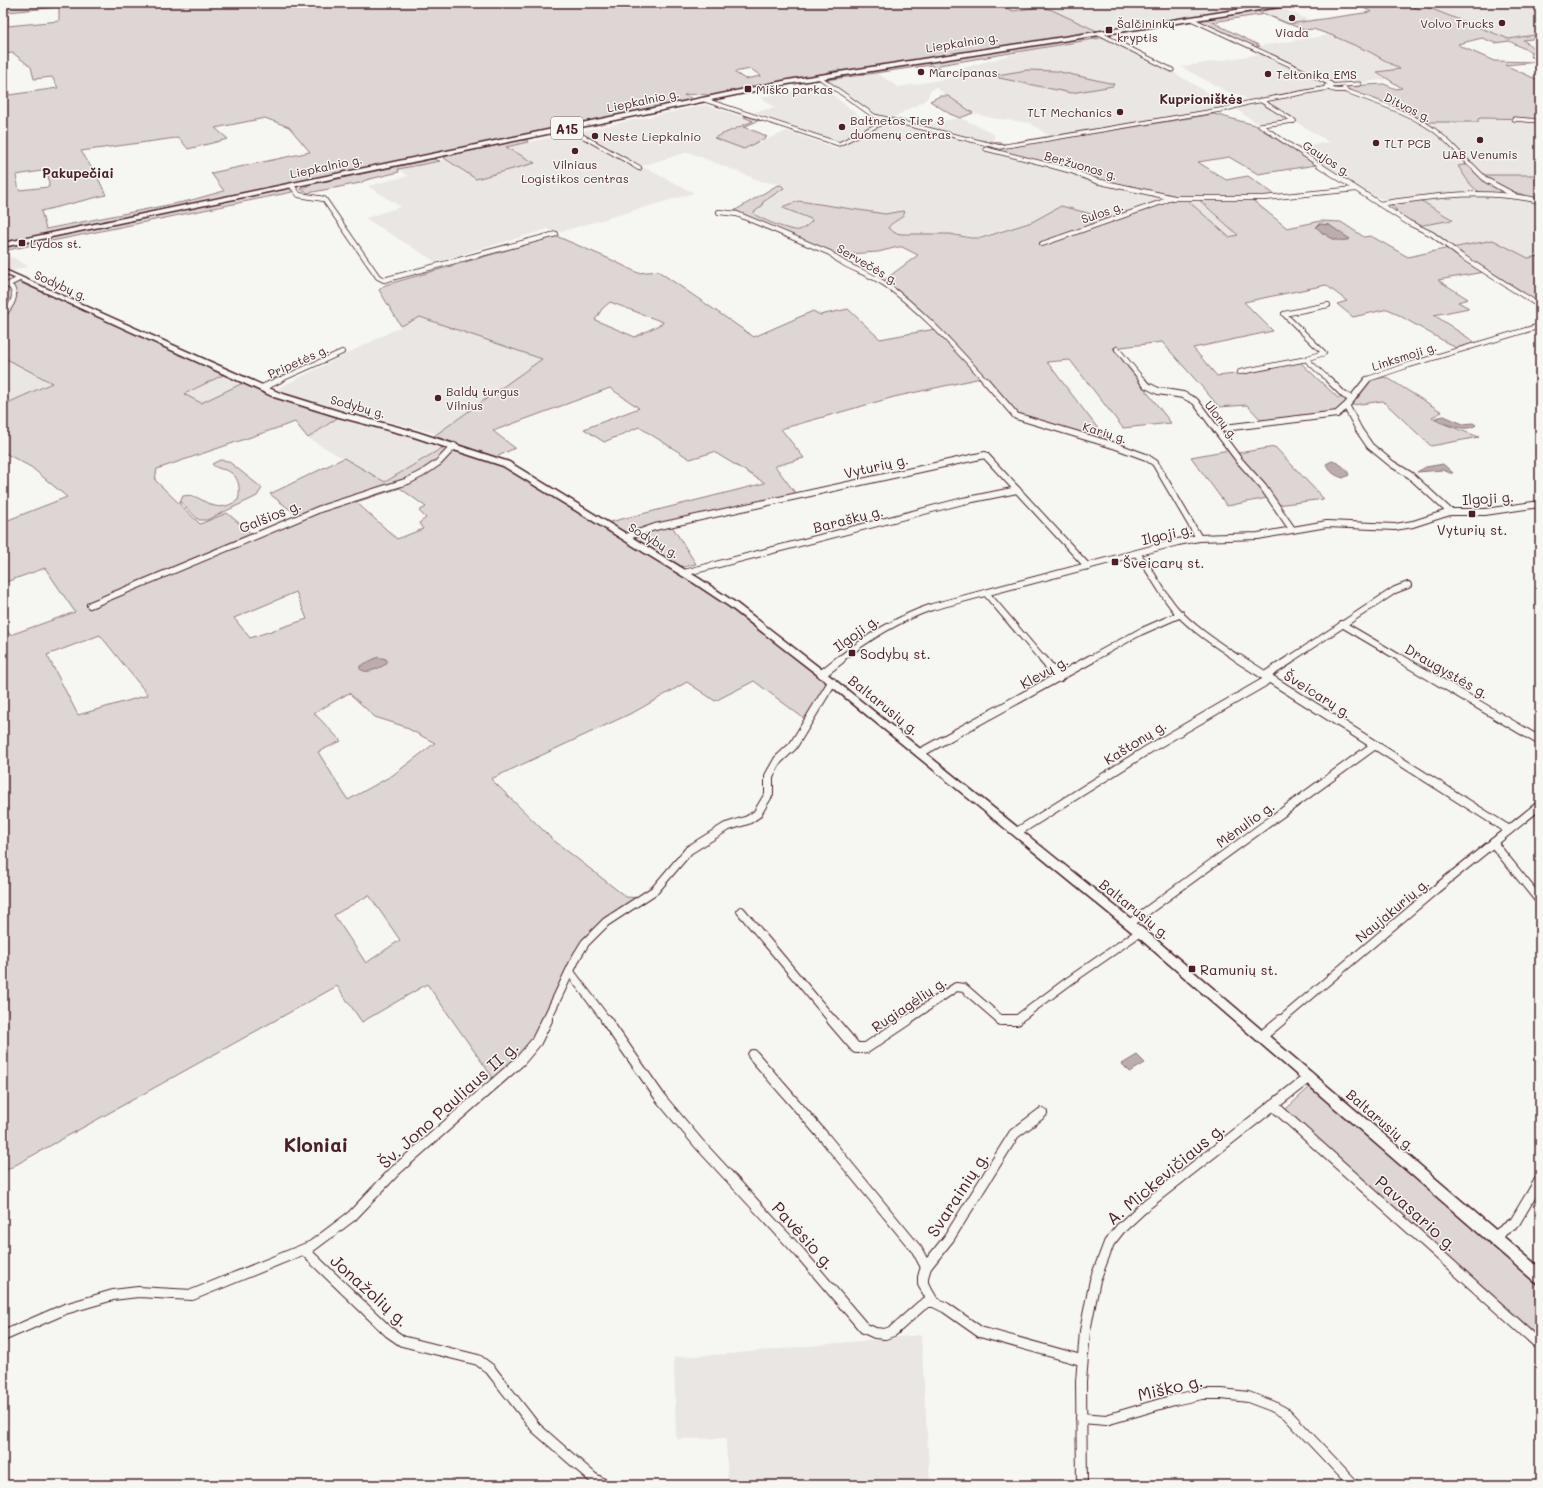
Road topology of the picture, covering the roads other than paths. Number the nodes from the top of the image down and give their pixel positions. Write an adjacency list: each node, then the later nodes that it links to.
1 (1292, 3): 4 (highway, Liepkalnio g. / A15)
2 (1409, 3): 3 (street)
3 (1421, 7)
4 (1189, 19): 5 (highway, Liepkalnio g. / A15); 11 (street)
5 (1099, 33): 8 (street); 9 (highway, Liepkalnio g. / A15)
6 (1540, 53): 7 (street)
7 (1533, 55)
8 (1172, 70)
9 (819, 77): 13 (highway, Liepkalnio g. / A15); 16 (street, Beržuonos g.)
10 (1358, 84): 12 (street)
11 (1329, 86): 12 (street); 14 (street)
12 (1343, 88): 23 (street, Ditvos g.)
13 (705, 100): 16 (street); 18 (highway, Liepkalnio g. / A15)
14 (1260, 100): 19 (street); 22 (street, Gaujos g.)
15 (1514, 119): 17 (street)
16 (888, 120): 19 (street, Beržuonos g.)
17 (1540, 120)
18 (568, 128): 20 (street); 21 (highway, Liepkalnio g. / A15)
19 (966, 140): 24 (street, Beržuonos g.)
20 (639, 168)
21 (292, 186): 28 (street); 30 (highway, Liepkalnio g. / A15)
22 (1356, 189): 24 (street, Beržuonos g.); 26 (street, Gaujos g.)
23 (1514, 195): 25 (street); 26 (street)
24 (1169, 198): 29 (street, Sulos g.)
25 (1540, 201)
26 (1379, 204): 35 (street, Gaujos g.)
27 (719, 212): 42 (street, Servečės g.)
28 (556, 234)
29 (1042, 244)
30 (3, 245)
31 (3, 271): 32 (main road, Sodybų g.)
32 (19, 279): 33 (street); 43 (main road, Sodybų g.)
33 (5, 286): 36 (street)
34 (1328, 305): 40 (street)
35 (1540, 306)
36 (3, 316)
37 (1540, 326): 44 (street, Linksmoji g.)
38 (1117, 349): 48 (street, Ulonų g.)
39 (342, 352): 43 (street, Pripetės g.)
40 (1307, 359): 41 (street); 44 (street)
41 (1240, 372)
42 (980, 376): 55 (street, Karių g.)
43 (262, 388): 49 (main road, Sodybų g.)
44 (1352, 399): 45 (street, Linksmoji g.)
45 (1347, 407): 46 (street, Linksmoji g.); 47 (street)
46 (1337, 414): 47 (street); 48 (street, Linksmoji g.)
47 (1354, 420): 52 (street)
48 (1216, 429): 53 (street, Ulonų g.)
49 (454, 446): 54 (main road, Sodybų g.); 62 (street, Galšios g.)
50 (1017, 490): 54 (street, Vyturių g.); 57 (street, Vyturių g.); 58 (street, Baraškų g.)
51 (1540, 504): 52 (street, Ilgoji g.)
52 (1450, 512): 53 (street, Ilgoji g.)
53 (1292, 529): 55 (street, Ilgoji g.)
54 (626, 537): 58 (main road, Sodybų g.)
55 (1199, 538): 56 (street, Ilgoji g.)
56 (1137, 554): 57 (street, Ilgoji g.); 63 (street, Šveicarų g.)
57 (1088, 567): 61 (street, Ilgoji g.)
58 (684, 573): 59 (main road, Sodybų g.)
59 (697, 581): 65 (main road, Baltarusių g.)
60 (1408, 585): 64 (street, Kaštonų g.)
61 (986, 593): 65 (street, Ilgoji g.); 67 (street)
62 (90, 605)
63 (1181, 614): 66 (street, Šveicarų g.); 67 (street, Klevų g.)
64 (1342, 624): 66 (street, Kaštonų g.); 69 (street, Draugystės g.)
65 (822, 674): 68 (main road, Baltarusių g.)
66 (1267, 677): 70 (street, Šveicarų g.); 74 (street, Kaštonų g.)
67 (1059, 678): 71 (street, Klevų g.)
68 (832, 682): 71 (main road, Baltarusių g.); 80 (street, Šv. Jono Pauliaus II g.)
69 (1540, 741)
70 (1375, 745): 73 (street, Šveicarų g.); 78 (street, Mėnulio g.)
71 (920, 753): 74 (main road, Baltarusių g.)
72 (1540, 805): 73 (street, Naujakurių g.)
73 (1509, 830): 75 (street, Naujakurių g.)
74 (1017, 832): 78 (main road, Baltarusių g.)
75 (1493, 843): 76 (street); 81 (street, Naujakurių g.)
76 (1540, 901)
77 (741, 911): 79 (street, Rugiagėlių g.)
78 (1129, 924): 79 (main road, Baltarusių g.)
79 (1140, 932): 81 (main road, Baltarusių g.)
80 (570, 972): 88 (street, Šv. Jono Pauliaus II g.); 91 (street, Pavėsio g.)
81 (1262, 1036): 83 (main road, Baltarusių g.)
82 (753, 1055): 89 (street)
83 (1309, 1077): 84 (street, A. Mickevičiaus g.); 87 (main road, Baltarusių g.)
84 (1273, 1105): 93 (street, Pavasario g.); 94 (street, A. Mickevičiaus g.)
85 (1042, 1113): 89 (street, Svarainių g.)
86 (1540, 1180): 87 (street)
87 (1494, 1237): 90 (main road, Baltarusių g.)
88 (304, 1250): 92 (street, Šv. Jono Pauliaus II g.); 96 (street, Jonažolių g.)
89 (926, 1267): 91 (street)
90 (1540, 1277)
91 (933, 1301): 94 (street)
92 (3, 1336)
93 (1540, 1345)
94 (1081, 1360): 95 (street, A. Mickevičiaus g.)
95 (1081, 1418): 97 (street, A. Mickevičiaus g.); 98 (street, Miško g.)
96 (605, 1485)
97 (1082, 1485)
98 (1354, 1485)

